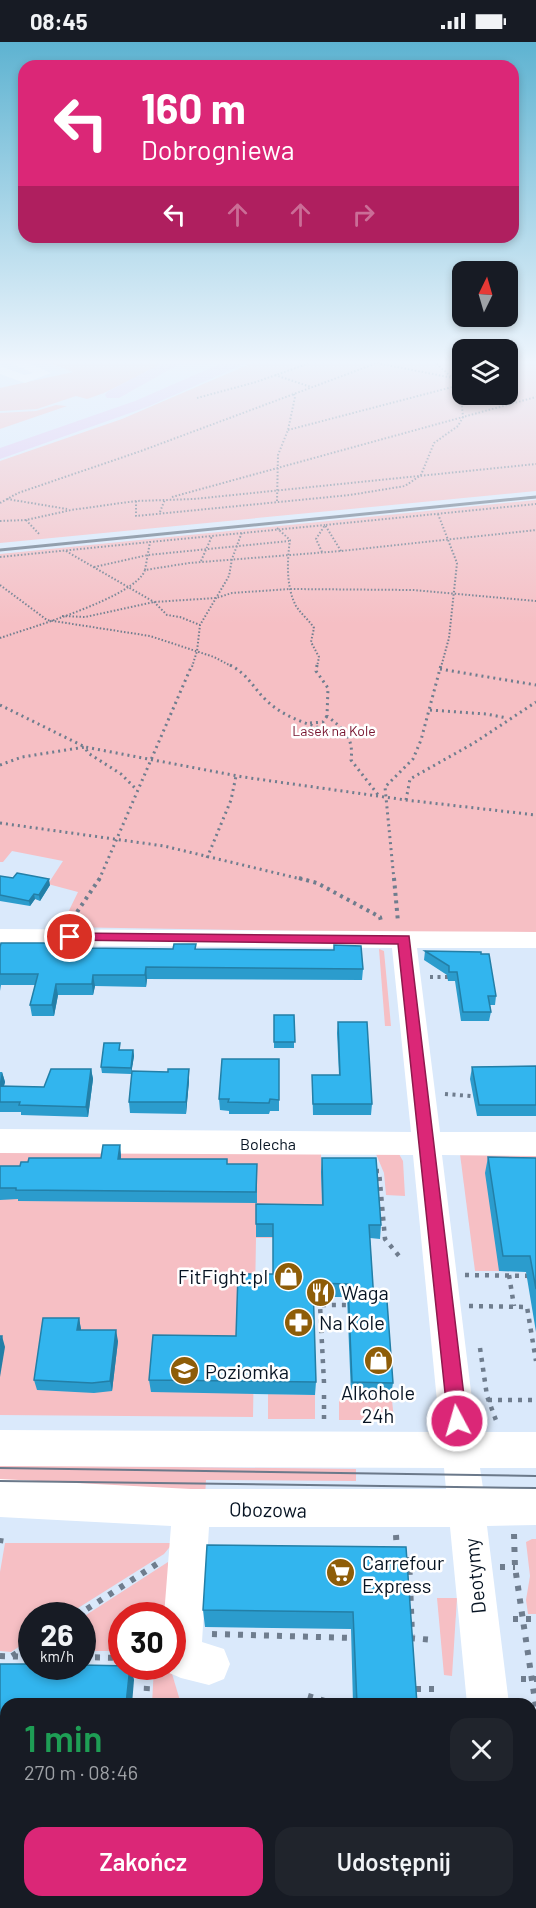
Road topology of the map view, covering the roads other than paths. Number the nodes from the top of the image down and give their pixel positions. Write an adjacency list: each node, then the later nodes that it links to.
1 (0, 937): 2 (street)
2 (395, 940): 3 (street); 5 (street, Deotymy)
3 (536, 940)
4 (0, 1140): 5 (street, Bolecha)
5 (427, 1143): 6 (street, Bolecha); 8 (street, Deotymy)
6 (536, 1144)
7 (0, 1448): 8 (street)
8 (460, 1449): 9 (street); 12 (street, Deotymy)
9 (536, 1450)
10 (0, 1498): 11 (street, Obozowa)
11 (191, 1508): 12 (street, Obozowa); 14 (street)
12 (466, 1508): 13 (street, Obozowa); 15 (street, Deotymy)
13 (526, 1517)
14 (205, 1649)
15 (487, 1698)

